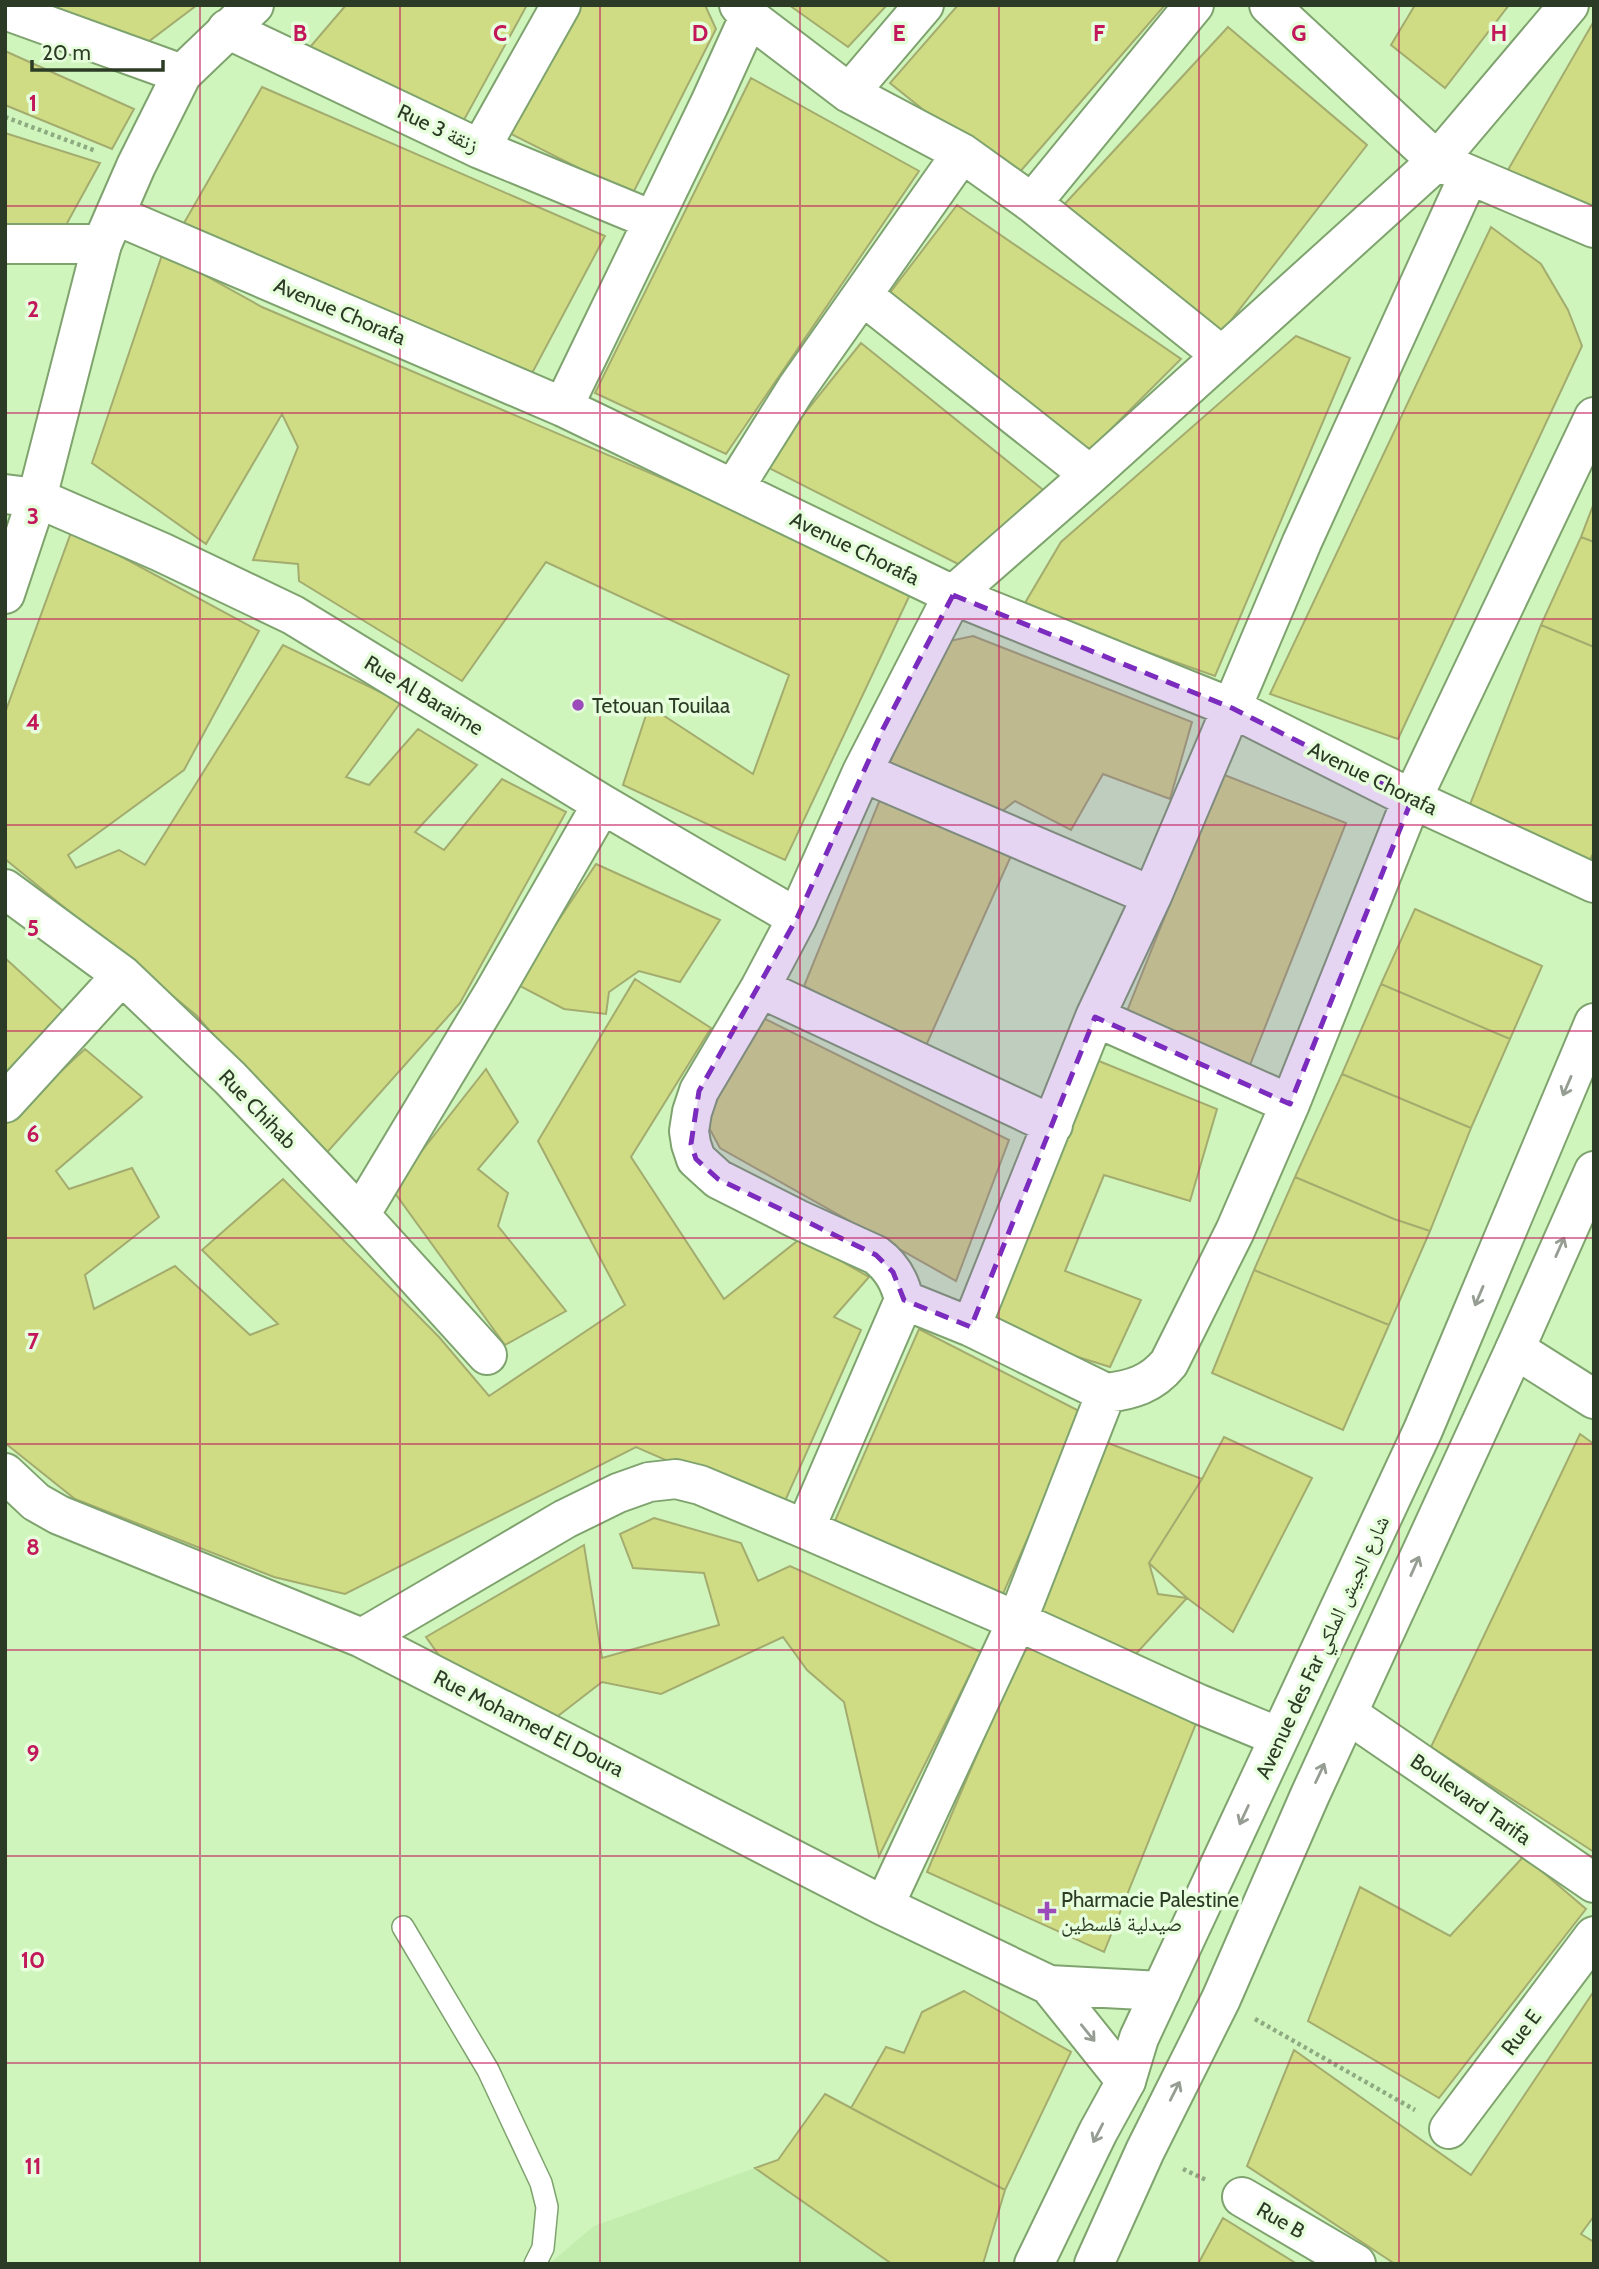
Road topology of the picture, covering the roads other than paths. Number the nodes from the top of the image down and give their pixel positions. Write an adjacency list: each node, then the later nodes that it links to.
1 (561, 5): 11 (street)
2 (924, 5): 10 (street)
3 (1194, 5): 14 (street)
4 (1269, 5): 13 (street)
5 (1569, 5): 13 (street)
6 (5, 10): 9 (street)
7 (744, 11): 10 (street); 15 (street)
8 (240, 17): 9 (street); 11 (street, Rue 3 زنقة)
9 (182, 74): 17 (street)
10 (849, 93): 12 (street)
11 (480, 149): 15 (street, Rue 3 زنقة)
12 (962, 153): 14 (street); 19 (street)
13 (1453, 168): 16 (street); 20 (street); 28 (street)
14 (1032, 204): 20 (street)
15 (652, 220): 21 (street)
16 (1594, 228)
17 (108, 230): 18 (street); 21 (street, Avenue Chorafa); 25 (street)
18 (5, 244)
19 (862, 295): 23 (street); 24 (street)
20 (1221, 355): 23 (street)
21 (563, 407): 24 (street, Avenue Chorafa)
22 (1594, 417): 30 (street)
23 (1090, 475): 27 (street)
24 (734, 488): 27 (street, Avenue Chorafa)
25 (21, 496): 26 (street); 31 (street, Rue Al Baraime)
26 (5, 594)
27 (953, 595): 28 (street, Avenue Chorafa); 29 (street)
28 (1232, 708): 30 (street, Avenue Chorafa); 34 (street)
29 (862, 772): 34 (street); 35 (street)
30 (1412, 799): 32 (street, Avenue Chorafa); 41 (street)
31 (602, 804): 35 (street, Rue Al Baraime); 44 (street)
32 (1594, 883)
33 (5, 889): 36 (street, Rue Chihab)
34 (1152, 896): 38 (street)
35 (797, 918): 37 (street)
36 (122, 975): 40 (street); 44 (street, Rue Chihab)
37 (760, 988): 42 (street); 45 (street)
38 (1095, 1017): 41 (street); 42 (street)
39 (1594, 1023): 56 (street, Avenue des Far شارع الجيش الملكي, one-way to 56)
40 (5, 1103)
41 (1290, 1104): 49 (street)
42 (1053, 1125): 46 (street)
43 (1594, 1171): 47 (street, one-way to 43)
44 (360, 1215): 48 (street, Rue Chihab)
45 (904, 1300): 46 (street); 52 (street)
46 (971, 1327): 49 (street)
47 (1515, 1349): 50 (street); 55 (street, one-way to 47)
48 (487, 1355)
49 (1107, 1393): 53 (street)
50 (1594, 1399)
51 (5, 1473): 54 (street, Rue Mohamed El Doura)
52 (805, 1529): 53 (street); 54 (street)
53 (1017, 1620): 56 (street); 58 (street)
54 (362, 1637): 58 (street, Rue Mohamed El Doura)
55 (1348, 1714): 57 (street, Boulevard Tarifa); 68 (street, one-way to 55)
56 (1279, 1737): 62 (street, Avenue des Far شارع الجيش الملكي, one-way to 62)
57 (1594, 1883)
58 (884, 1906): 61 (street, Rue Mohamed El Doura)
59 (403, 1927): 66 (lane)
60 (1594, 1936): 64 (street, Rue E)
61 (1049, 1985): 62 (street, Rue Mohamed El Doura); 63 (street, Rue Mohamed El Doura, one-way to 63)
62 (1161, 1991): 63 (street, Avenue des Far شارع الجيش الملكي)
63 (1126, 2081): 67 (street, Avenue des Far شارع الجيش الملكي, one-way to 67)
64 (1449, 2129)
65 (1242, 2197): 69 (street, Rue B)
66 (535, 2264)
67 (1034, 2264)
68 (1094, 2264)
69 (1356, 2264)

